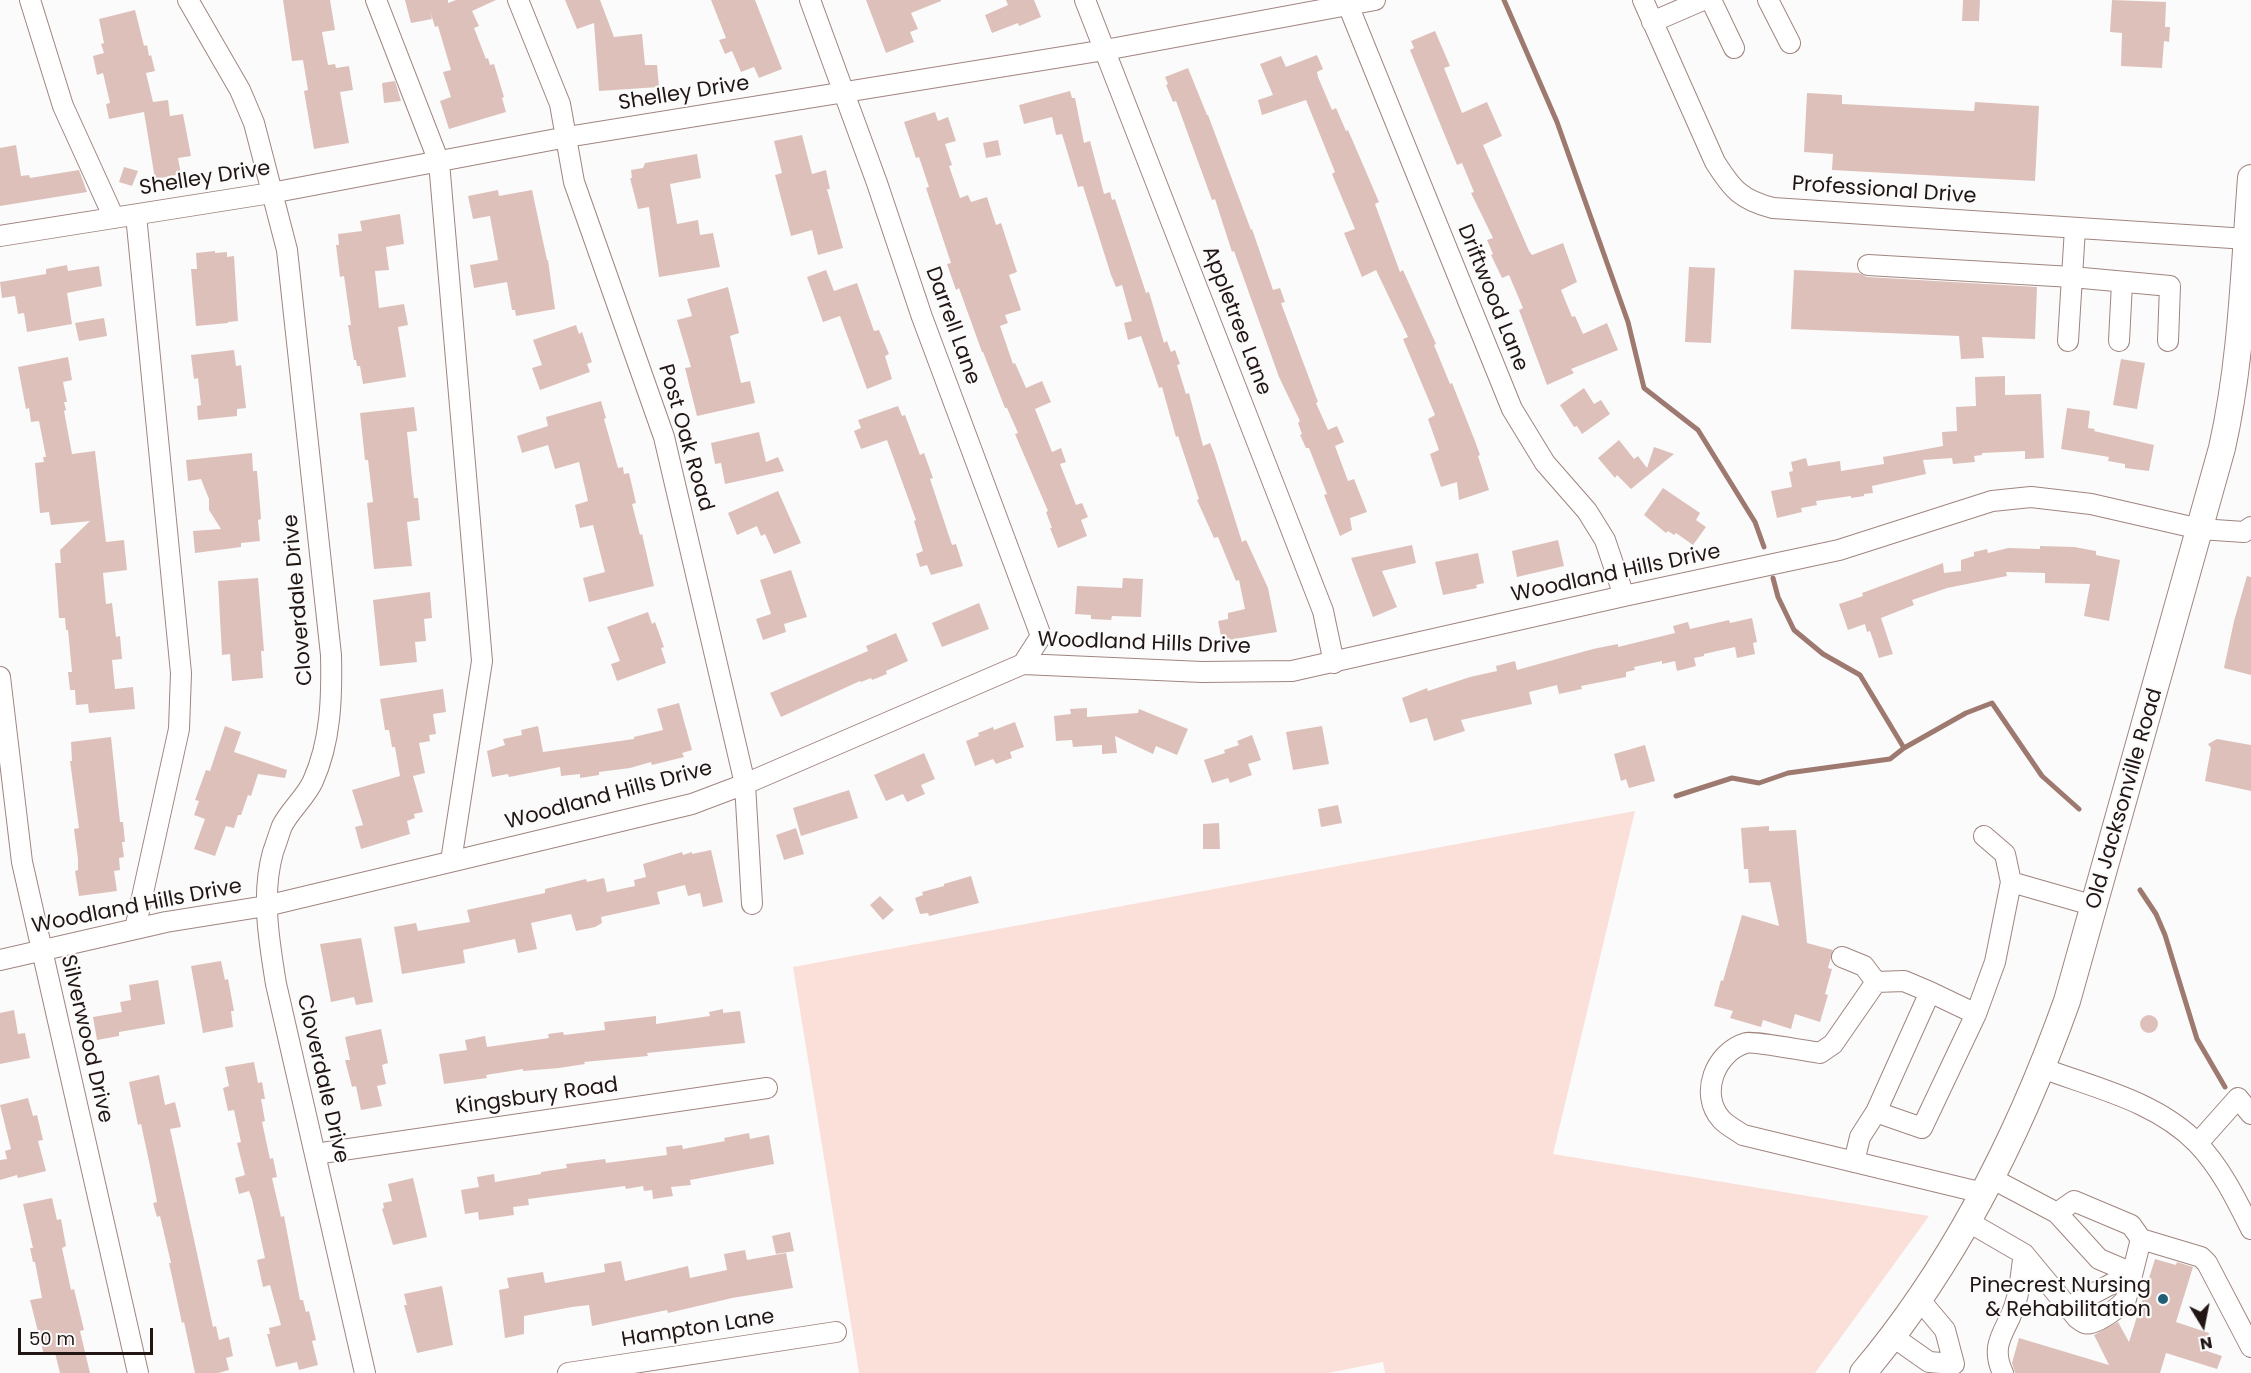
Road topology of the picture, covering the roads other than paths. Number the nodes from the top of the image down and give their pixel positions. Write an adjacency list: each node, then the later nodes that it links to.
1 (30, 0): 23 (street)
2 (188, 0): 21 (street, Cloverdale Drive)
3 (375, 0): 19 (street)
4 (518, 0): 18 (street, Post Oak Road)
5 (810, 0): 17 (street, Darrell Lane)
6 (1085, 0): 16 (street, Appletree Lane)
7 (1375, 0): 12 (street, Shelley Drive)
8 (1642, 0): 13 (street, Professional Drive)
9 (1703, 0): 13 (street)
10 (1710, 0): 15 (street)
11 (1768, 0): 14 (street)
12 (1346, 2): 16 (street, Shelley Drive); 35 (street, Driftwood Lane)
13 (1652, 22): 25 (street, Professional Drive)
14 (1790, 43)
15 (1734, 48)
16 (1105, 50): 17 (street, Shelley Drive); 36 (street, Appletree Lane)
17 (843, 92): 18 (street, Shelley Drive); 37 (street, Darrell Lane)
18 (567, 137): 19 (street, Shelley Drive); 39 (street, Post Oak Road)
19 (438, 162): 21 (street, Shelley Drive); 41 (street)
20 (2251, 178): 24 (main road, Old Jacksonville Road)
21 (271, 193): 22 (street, Shelley Drive); 44 (street, Cloverdale Drive)
22 (136, 215): 23 (street, Shelley Drive); 46 (street)
23 (114, 218): 26 (street, Shelley Drive)
24 (2249, 226): 25 (street, Professional Drive); 33 (main road, Old Jacksonville Road)
25 (2076, 228): 28 (street)
26 (0, 236)
27 (1868, 265): 28 (street)
28 (2072, 277): 29 (street); 31 (street)
29 (2122, 283): 30 (street); 32 (street)
30 (2119, 340)
31 (2068, 341)
32 (2168, 341)
33 (2200, 529): 34 (street, Woodland Hills Drive); 35 (street, Woodland Hills Drive); 45 (main road, Old Jacksonville Road)
34 (2249, 535)
35 (1624, 596): 36 (street, Woodland Hills Drive)
36 (1334, 663): 37 (street, Woodland Hills Drive)
37 (1023, 664): 39 (street, Woodland Hills Drive)
38 (0, 677): 47 (street, Silverwood Drive)
39 (745, 784): 41 (street, Woodland Hills Drive); 43 (street, Post Oak Road)
40 (1984, 837): 42 (street)
41 (451, 861): 44 (street, Woodland Hills Drive)
42 (2011, 882): 45 (street); 52 (street)
43 (752, 904)
44 (266, 906): 46 (street, Woodland Hills Drive); 58 (street, Cloverdale Drive)
45 (2095, 906): 53 (main road, Old Jacksonville Road)
46 (135, 929): 47 (street, Woodland Hills Drive)
47 (41, 950): 49 (street, Woodland Hills Drive); 73 (street, Silverwood Drive)
48 (1842, 957): 50 (street)
49 (0, 960)
50 (1876, 982): 51 (street); 59 (street)
51 (1930, 992): 52 (street); 55 (street)
52 (1976, 1014): 55 (street)
53 (2042, 1068): 57 (street); 60 (main road, Old Jacksonville Road)
54 (767, 1088): 58 (street, Kingsbury Road)
55 (1876, 1112): 59 (street)
56 (2251, 1114): 57 (street)
57 (2198, 1143): 63 (street)
58 (315, 1154): 74 (street, Cloverdale Drive)
59 (1854, 1162): 60 (street)
60 (1987, 1185): 61 (street); 62 (main road, Old Jacksonville Road)
61 (2057, 1213): 64 (street); 66 (street)
62 (1967, 1221): 65 (street); 67 (main road, Old Jacksonville Road)
63 (2251, 1228)
64 (2141, 1239): 66 (street); 70 (street)
65 (2024, 1254): 66 (street); 77 (street)
66 (2133, 1273)
67 (1919, 1299): 69 (main road, Old Jacksonville Road); 72 (street)
68 (836, 1332): 75 (street, Hampton Lane)
69 (1892, 1336): 71 (street); 76 (main road, Old Jacksonville Road)
70 (2251, 1347)
71 (1924, 1368): 72 (street)
72 (1955, 1368)
73 (138, 1373)
74 (365, 1373)
75 (568, 1373)
76 (1863, 1373)
77 (2003, 1373)

